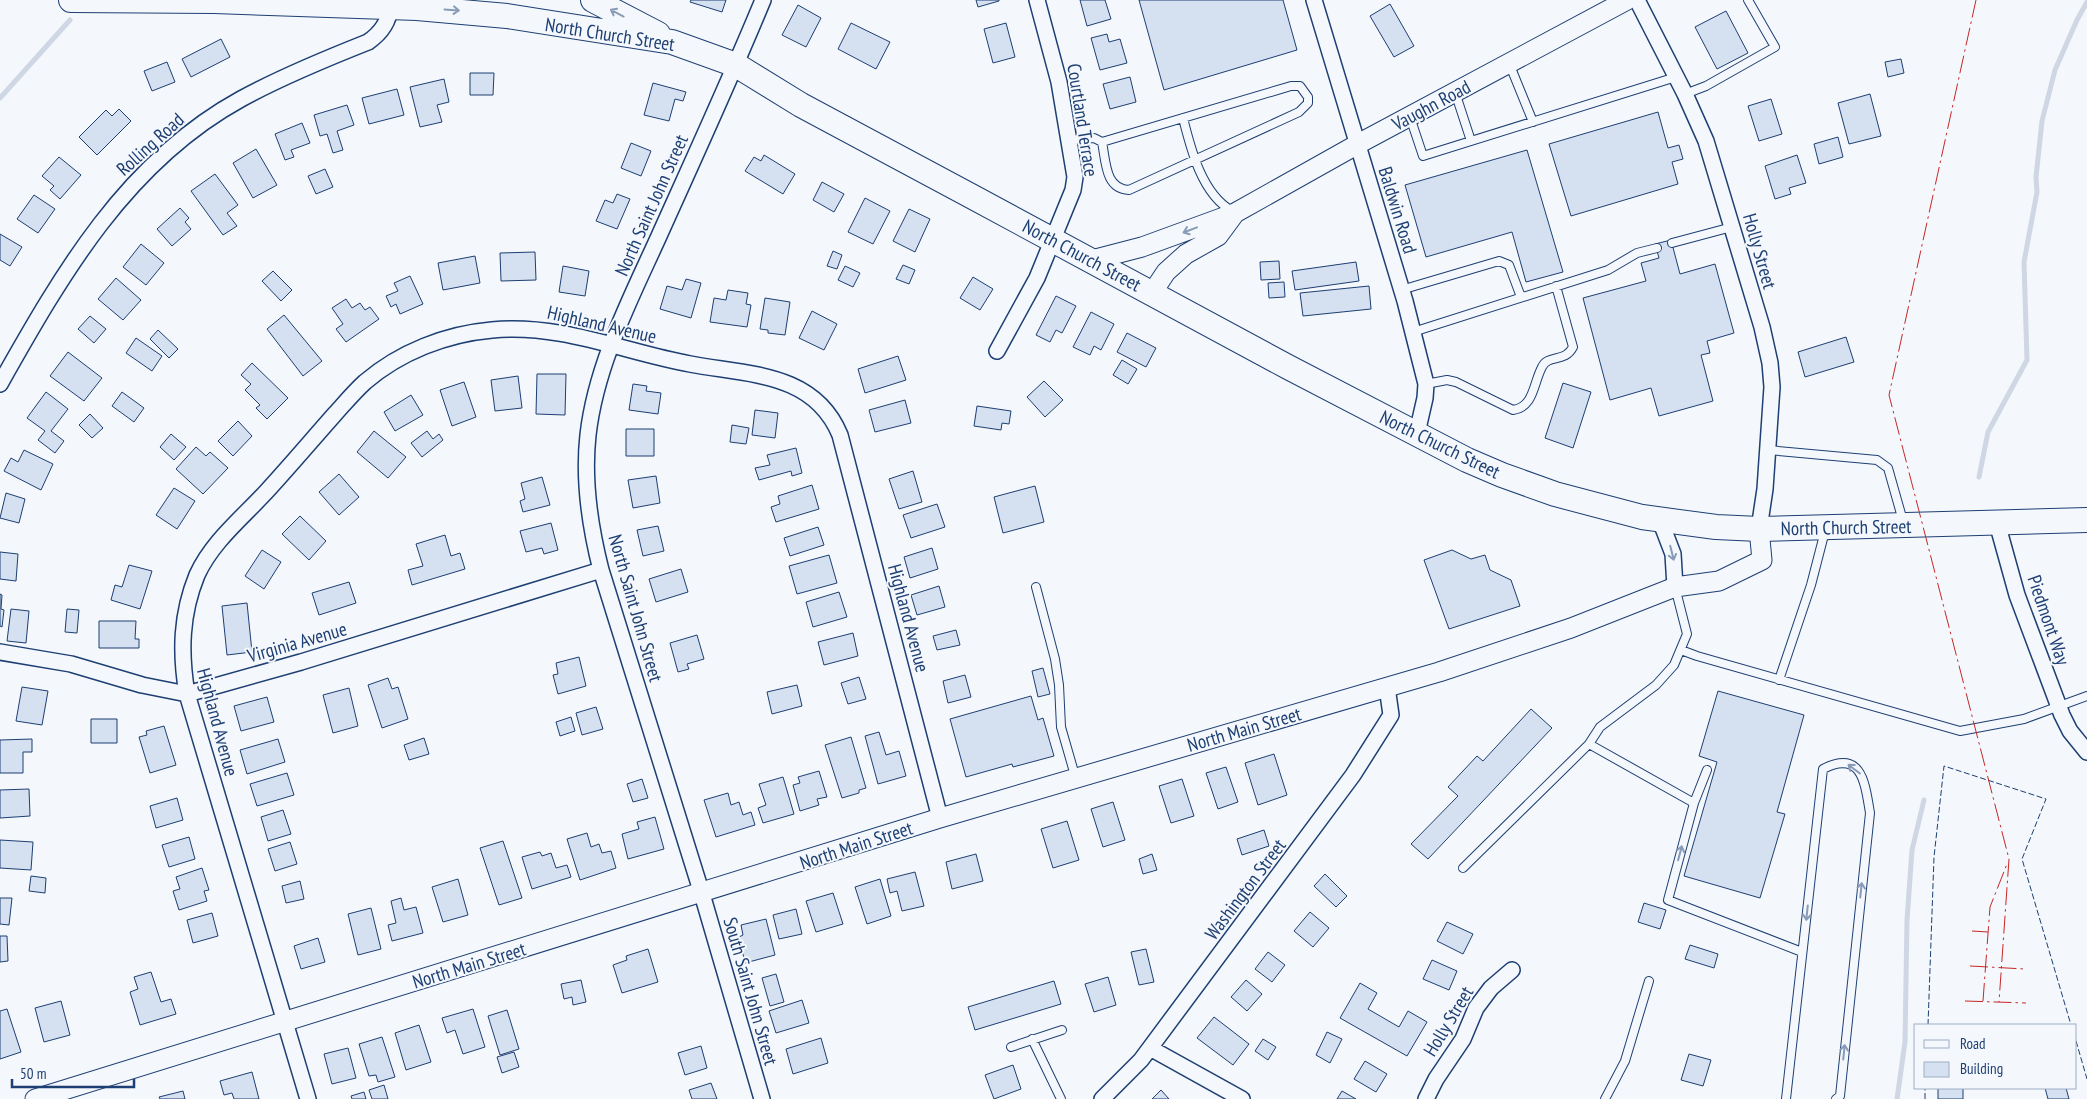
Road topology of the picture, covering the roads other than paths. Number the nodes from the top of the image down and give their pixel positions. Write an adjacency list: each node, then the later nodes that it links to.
1 (71, 0): 9 (main road, North Church Street)
2 (593, 0): 10 (main road, one-way to 2)
3 (763, 0): 12 (street, North Saint John Street)
4 (1038, 0): 19 (street, Courtland Terrace)
5 (1314, 0): 22 (street, Baldwin Road)
6 (1627, 0): 11 (street, Vaughn Road)
7 (1637, 0): 13 (street, Holly Street)
8 (1748, 0): 15 (lane)
9 (390, 7): 10 (main road, North Church Street, one-way to 10); 37 (street, Rolling Road)
10 (672, 42): 12 (main road, North Church Street)
11 (1509, 63): 14 (street, Vaughn Road); 18 (lane)
12 (736, 65): 26 (main road, North Church Street); 35 (street, North Saint John Street)
13 (1676, 77): 15 (street, Holly Street); 18 (lane)
14 (1455, 92): 16 (street, Vaughn Road); 20 (lane)
15 (1685, 94): 25 (street, Holly Street)
16 (1410, 117): 20 (lane); 22 (street, Vaughn Road)
17 (1183, 118): 21 (lane); 23 (lane); 23 (lane)
18 (1533, 122): 20 (lane)
19 (1068, 140): 21 (lane); 26 (street, Courtland Terrace)
20 (1471, 141)
21 (1102, 142): 23 (lane)
22 (1358, 144): 24 (street, Vaughn Road); 31 (street, Baldwin Road)
23 (1194, 160): 24 (lane)
24 (1235, 213): 29 (street, Vaughn Road, one-way to 29); 32 (street, Vaughn Road)
25 (1732, 227): 27 (lane); 40 (street, Holly Street)
26 (1053, 239): 29 (main road, North Church Street); 36 (street, Courtland Terrace)
27 (1672, 243)
28 (1657, 248): 30 (lane)
29 (1092, 260): 32 (main road, North Church Street)
30 (1556, 286): 33 (lane); 38 (lane)
31 (1402, 290): 33 (lane); 34 (street, Baldwin Road)
32 (1152, 293): 39 (main road, North Church Street)
33 (1521, 298): 34 (lane)
34 (1413, 332): 38 (street, Baldwin Road)
35 (611, 344): 47 (street, North Saint John Street); 54 (street, Highland Avenue); 62 (street, Highland Avenue)
36 (997, 351)
37 (0, 384)
38 (1426, 384): 39 (street, Baldwin Road)
39 (1417, 433): 41 (main road, North Church Street)
40 (1768, 450): 44 (lane); 46 (street, Holly Street)
41 (1660, 520): 46 (main road, North Church Street); 49 (street, one-way to 49)
42 (2087, 520): 43 (main road, North Church Street)
43 (1997, 523): 44 (main road, North Church Street); 56 (street, Piedmont Way)
44 (1904, 525): 45 (main road, North Church Street)
45 (1826, 527): 46 (main road, North Church Street); 52 (lane)
46 (1759, 529): 49 (street, North Main Street)
47 (601, 570): 54 (street, Virginia Avenue); 64 (street, North Saint John Street)
48 (1036, 587): 60 (lane)
49 (1675, 587): 50 (lane); 53 (street, North Main Street)
50 (1680, 650): 52 (lane); 57 (lane)
51 (0, 652): 54 (street, Virginia Avenue)
52 (1779, 680): 56 (lane)
53 (1387, 688): 60 (street, North Main Street); 72 (street, Washington Street)
54 (187, 694): 68 (street, Highland Avenue)
55 (2087, 696): 56 (lane)
56 (2059, 706): 58 (street, Piedmont Way)
57 (1589, 744): 61 (lane); 63 (lane)
58 (2087, 752)
59 (1707, 770): 61 (lane)
60 (1076, 779): 62 (street, North Main Street)
61 (1694, 803): 65 (lane, one-way to 61)
62 (940, 818): 64 (street, North Main Street)
63 (1463, 868)
64 (702, 894): 68 (street, North Main Street); 75 (street, South Saint John Street)
65 (1802, 952): 81 (lane); 82 (lane, one-way to 65)
66 (1512, 970): 79 (street, Holly Street)
67 (1649, 981): 80 (lane)
68 (284, 1022): 73 (street, North Main Street); 74 (street, Highland Avenue)
69 (1062, 1030): 70 (lane)
70 (1032, 1040): 71 (lane); 76 (lane)
71 (1010, 1046)
72 (1150, 1048): 77 (street, Washington Street); 78 (street)
73 (35, 1099)
74 (308, 1099)
75 (762, 1099)
76 (1061, 1099)
77 (1102, 1099)
78 (1242, 1099)
79 (1426, 1099)
80 (1606, 1099)
81 (1786, 1099)
82 (1836, 1099)

